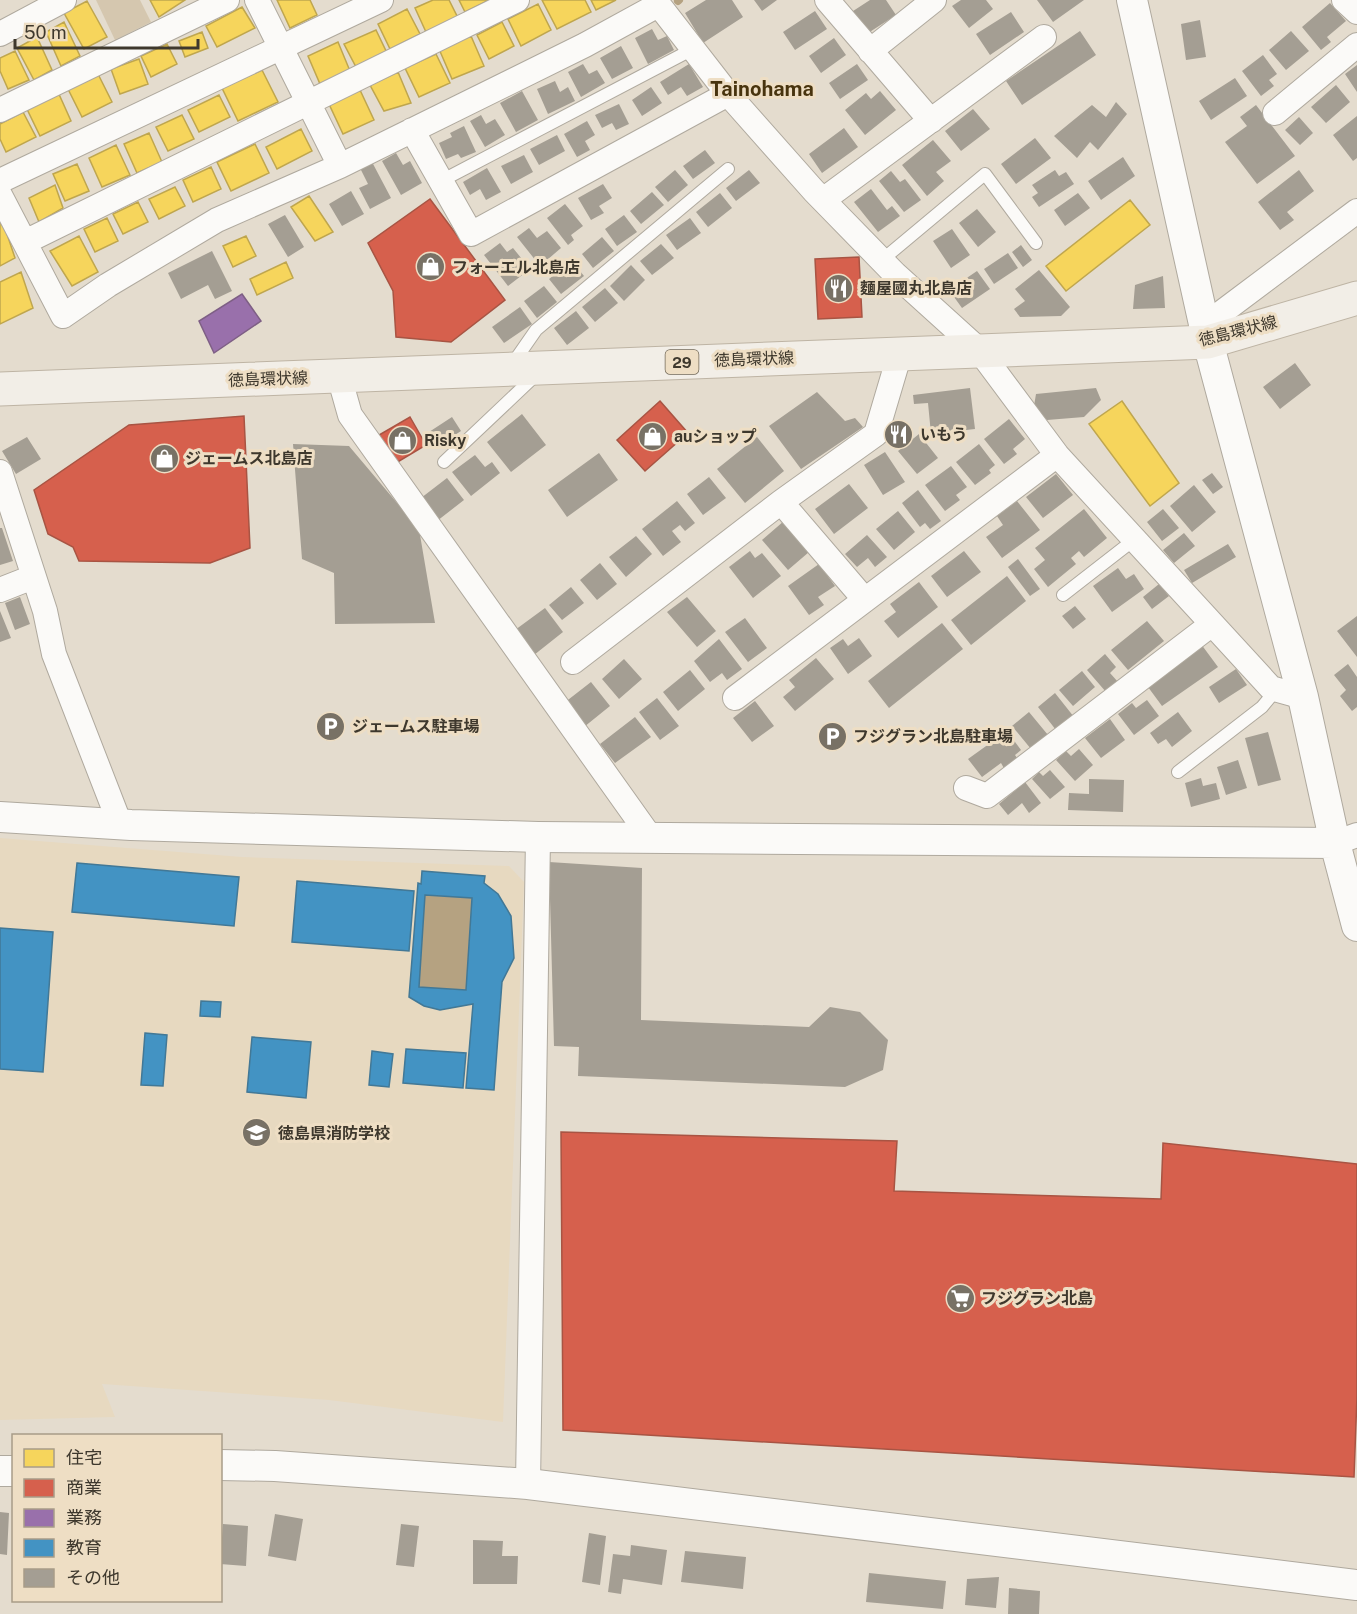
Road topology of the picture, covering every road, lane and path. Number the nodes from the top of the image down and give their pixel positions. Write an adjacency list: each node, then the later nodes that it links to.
1 (64, 0): 12 (street)
2 (227, 0): 20 (street)
3 (256, 0): 15 (street)
4 (381, 0): 15 (street)
5 (517, 0): 19 (street)
6 (827, 0): 17 (street)
7 (934, 0): 17 (street)
8 (1132, 0): 35 (street)
9 (1344, 0): 11 (street)
10 (657, 2): 16 (street); 23 (street)
11 (1357, 12)
12 (0, 34)
13 (1044, 37): 22 (street)
14 (1357, 45): 21 (street)
15 (280, 49): 19 (street); 26 (street)
16 (693, 49): 18 (street); 27 (lane)
17 (870, 51): 22 (street)
18 (728, 94): 27 (street); 29 (street)
19 (308, 103): 24 (street); 31 (street)
20 (0, 110)
21 (1275, 113)
22 (930, 121): 29 (street)
23 (412, 130): 24 (street); 27 (street)
24 (340, 166): 31 (street)
25 (728, 169): 39 (lane)
26 (0, 181)
27 (441, 182)
28 (0, 195): 31 (street)
29 (823, 200): 33 (street)
30 (1357, 211): 35 (street)
31 (25, 242)
32 (1036, 243): 33 (lane)
33 (882, 260): 36 (street)
34 (1357, 298): 35 (main road, 徳島環状線 / 29)
35 (1206, 333): 36 (main road, 徳島環状線 / 29); 53 (street)
36 (979, 350): 37 (main road, 徳島環状線 / 29); 42 (street)
37 (900, 353): 38 (main road, 徳島環状線 / 29); 45 (street)
38 (544, 368): 39 (main road, 徳島環状線 / 29); 43 (lane)
39 (508, 369): 40 (main road, 徳島環状線 / 29)
40 (339, 376): 41 (main road, 徳島環状線 / 29); 60 (street)
41 (0, 389)
42 (1057, 455): 46 (street); 50 (street)
43 (444, 462)
44 (1, 477): 47 (street)
45 (782, 502): 50 (street); 52 (street)
46 (1135, 539): 49 (lane); 51 (street)
47 (33, 577): 48 (street); 58 (street)
48 (0, 590)
49 (1063, 595)
50 (865, 600): 54 (street)
51 (1212, 624): 53 (street); 56 (street)
52 (573, 662)
53 (1289, 694): 55 (lane); 61 (street)
54 (735, 698)
55 (1178, 772)
56 (966, 788)
57 (0, 817): 58 (street)
58 (120, 824): 59 (street)
59 (538, 837): 60 (street); 64 (street)
60 (651, 838): 61 (street)
61 (1346, 839): 62 (street)
62 (1357, 926)
63 (222, 1465): 64 (street)
64 (528, 1484): 65 (street)
65 (1357, 1585)

